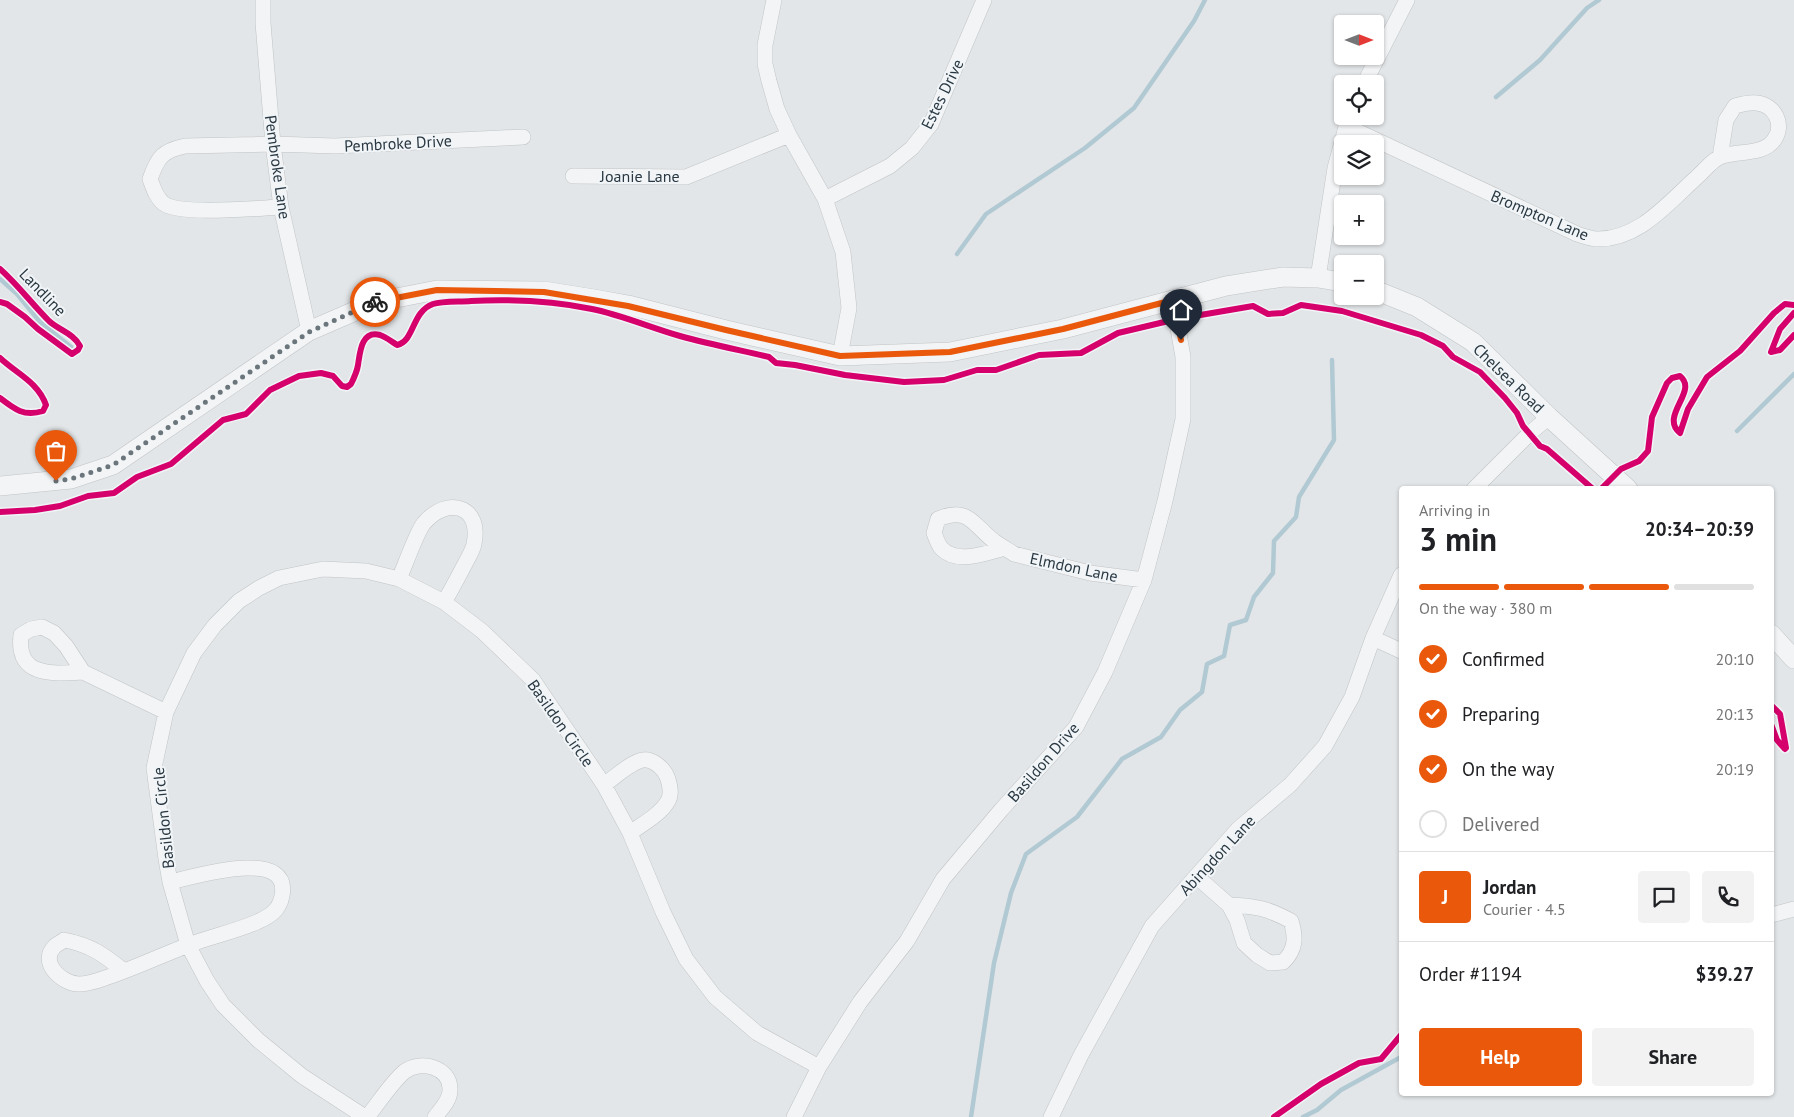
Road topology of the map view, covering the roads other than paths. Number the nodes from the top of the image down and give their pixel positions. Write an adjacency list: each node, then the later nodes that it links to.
1 (264, 0): 10 (street, Pembroke Lane)
2 (774, 0): 8 (street)
3 (984, 0): 13 (street, Estes Drive)
4 (1408, 0): 5 (street)
5 (1369, 75)
6 (1346, 125): 15 (street)
7 (1355, 125): 11 (street, Brompton Lane)
8 (789, 135): 12 (street, Joanie Lane); 13 (street)
9 (523, 137): 10 (street, Pembroke Drive)
10 (273, 144): 14 (street, Pembroke Lane); 14 (street, Pembroke Drive)
11 (1720, 157)
12 (573, 176)
13 (825, 199): 20 (street)
14 (281, 207): 19 (street, Pembroke Lane)
15 (1318, 278): 16 (street); 18 (street)
16 (1334, 281)
17 (1384, 294): 21 (street, Chelsea Road)
18 (1173, 300): 20 (street); 27 (street, Basildon Drive)
19 (309, 332): 20 (street); 22 (street)
20 (840, 356)
21 (1549, 417): 23 (street); 24 (street, Chelsea Road)
22 (0, 486)
23 (1477, 486)
24 (1625, 486)
25 (1005, 548): 27 (street, Elmdon Lane)
26 (399, 579): 29 (street, Basildon Circle); 29 (street); 35 (street, Basildon Circle)
27 (1144, 580): 45 (street, Basildon Drive)
28 (1399, 580): 31 (street, Abingdon Lane)
29 (444, 602): 36 (street, Basildon Circle)
30 (1774, 637): 33 (street)
31 (1374, 638): 32 (street); 38 (street, Abingdon Lane)
32 (1399, 650)
33 (1794, 659)
34 (83, 672): 35 (street)
35 (166, 712): 39 (street, Basildon Circle)
36 (604, 785): 37 (street, Basildon Circle); 37 (street)
37 (630, 833): 45 (street, Basildon Circle)
38 (1196, 876): 40 (street); 49 (street, Abingdon Lane)
39 (170, 882): 43 (street, Basildon Circle); 43 (street)
40 (1229, 905): 40 (street)
41 (1794, 909): 42 (street)
42 (1774, 914)
43 (188, 945): 44 (street); 46 (street, Basildon Circle)
44 (124, 971)
45 (819, 1067): 48 (street, Basildon Drive)
46 (366, 1117): 47 (street)
47 (435, 1117)
48 (794, 1117)
49 (1051, 1117)

